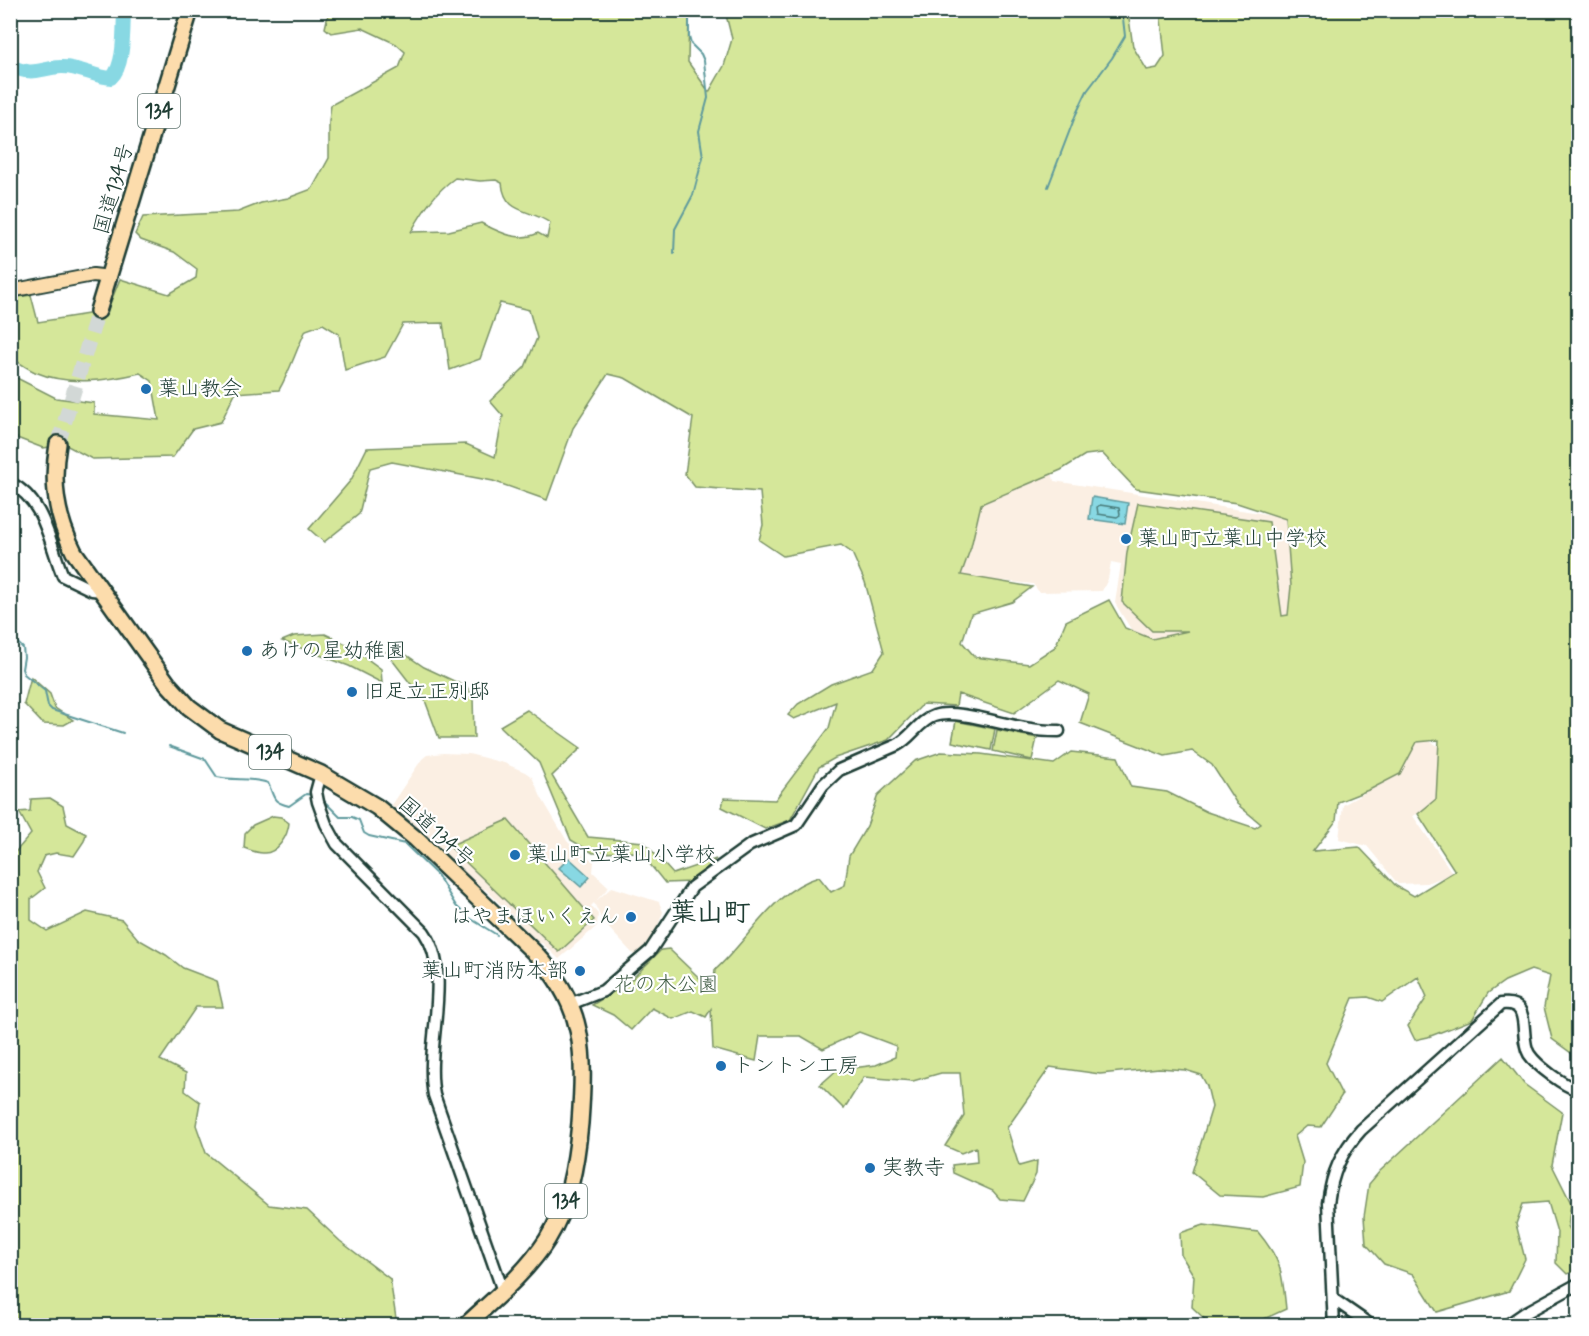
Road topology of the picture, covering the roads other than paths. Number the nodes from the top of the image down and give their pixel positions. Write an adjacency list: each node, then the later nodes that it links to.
1 (190, 10): 2 (highway, 国道134号 / 134)
2 (110, 277): 3 (main road); 4 (highway, 国道134号 / 134)
3 (10, 291)
4 (98, 310)
5 (58, 444): 7 (highway, 国道134号 / 134)
6 (10, 483): 7 (street)
7 (102, 591): 9 (highway, 国道134号 / 134)
8 (1059, 731): 10 (street)
9 (321, 774): 10 (highway, 国道134号 / 134); 13 (street)
10 (570, 1004): 13 (highway, 国道134号 / 134)
11 (1578, 1090): 14 (street)
12 (1578, 1284): 18 (street)
13 (503, 1291): 15 (highway, 国道134号 / 134)
14 (1333, 1299): 16 (street); 17 (street)
15 (465, 1326)
16 (1334, 1326)
17 (1372, 1326)
18 (1506, 1326)

